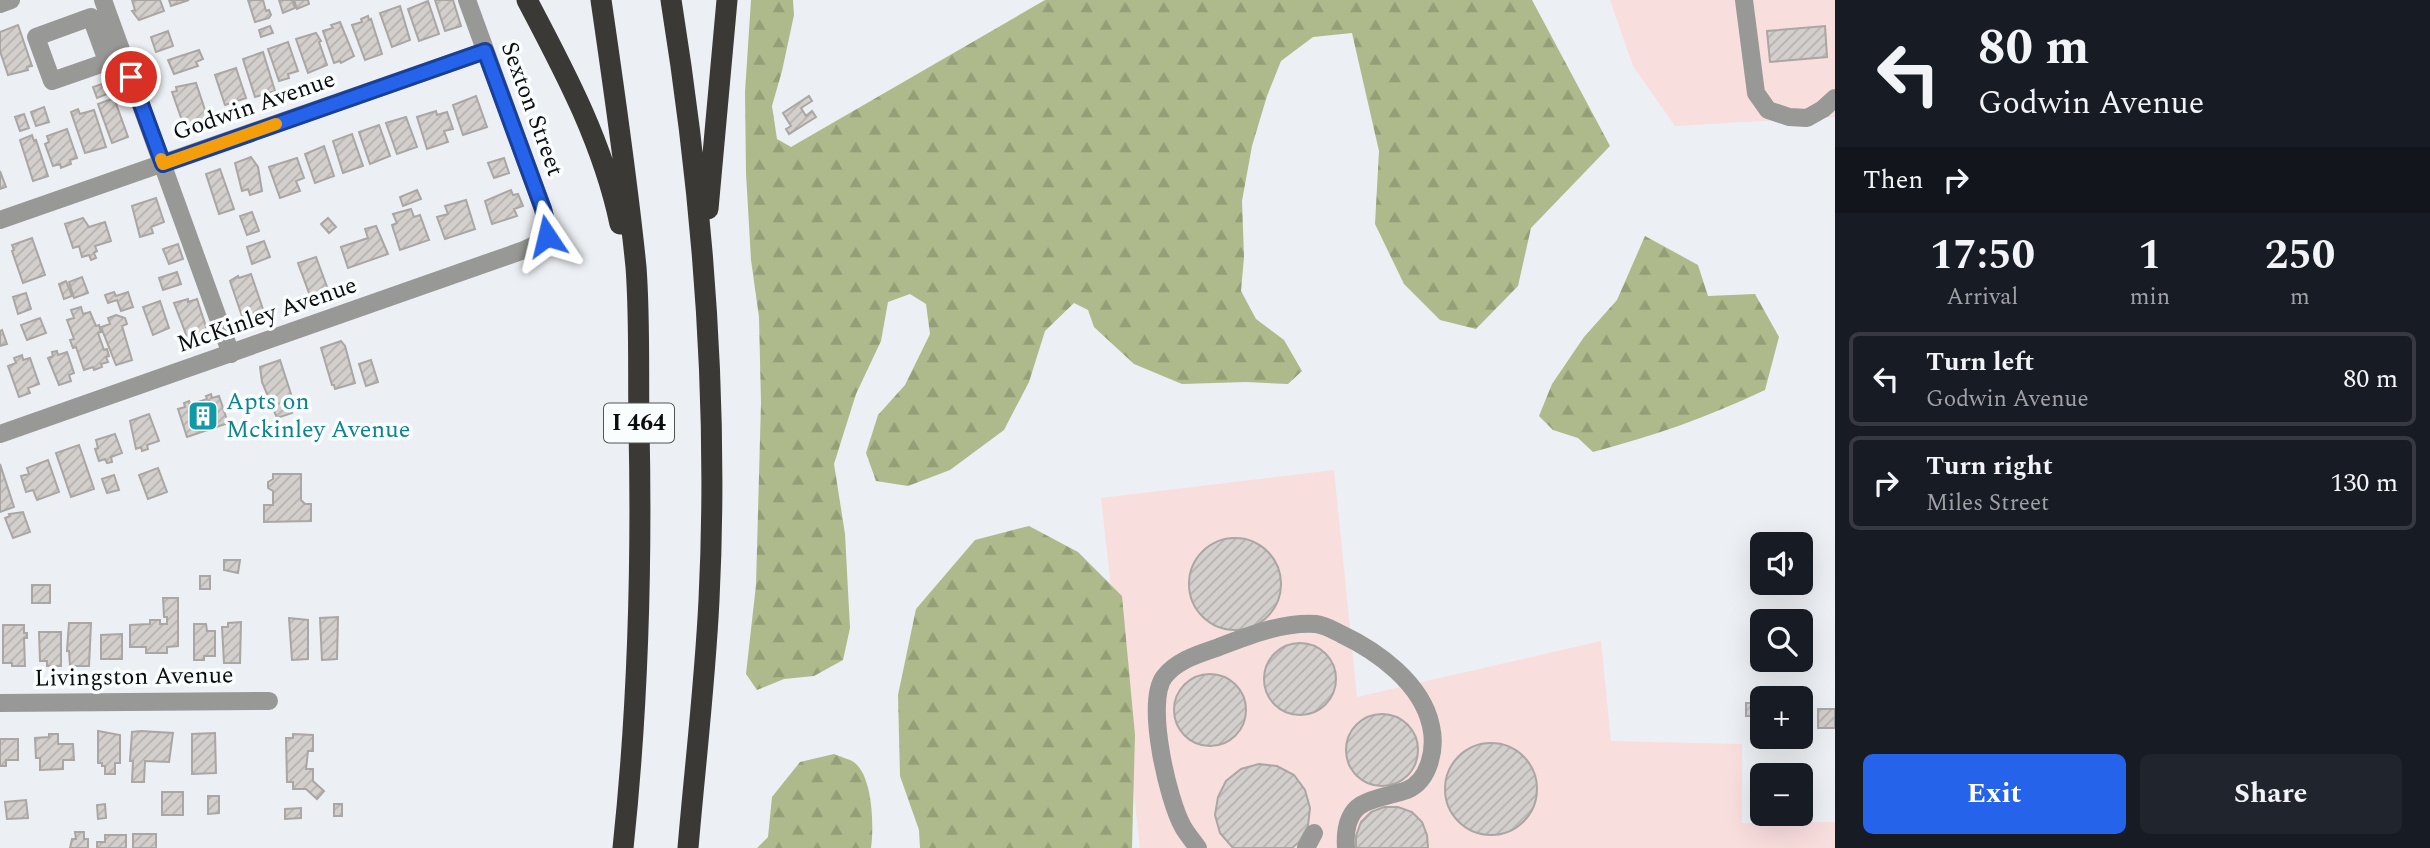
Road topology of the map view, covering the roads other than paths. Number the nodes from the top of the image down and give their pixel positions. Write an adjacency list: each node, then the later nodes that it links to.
1 (11, 0): 9 (street)
2 (103, 0): 12 (street)
3 (467, 0): 10 (street, Sexton Street)
4 (527, 0): 16 (highway)
5 (601, 0): 16 (highway, I 464)
6 (671, 0): 15 (highway)
7 (727, 0): 15 (highway)
8 (1744, 0): 11 (street)
9 (0, 4)
10 (485, 51): 12 (street, Godwin Avenue); 14 (street, Sexton Street)
11 (1835, 98)
12 (163, 164): 13 (street, Godwin Avenue); 17 (street)
13 (0, 220)
14 (547, 236): 17 (street, McKinley Avenue)
15 (704, 256): 22 (highway)
16 (637, 302): 21 (highway, I 464)
17 (231, 354): 18 (street, McKinley Avenue)
18 (0, 434)
19 (269, 701): 20 (street, Livingston Avenue)
20 (0, 703)
21 (623, 848)
22 (688, 848)
23 (1198, 848): 24 (street)
24 (1346, 848)

